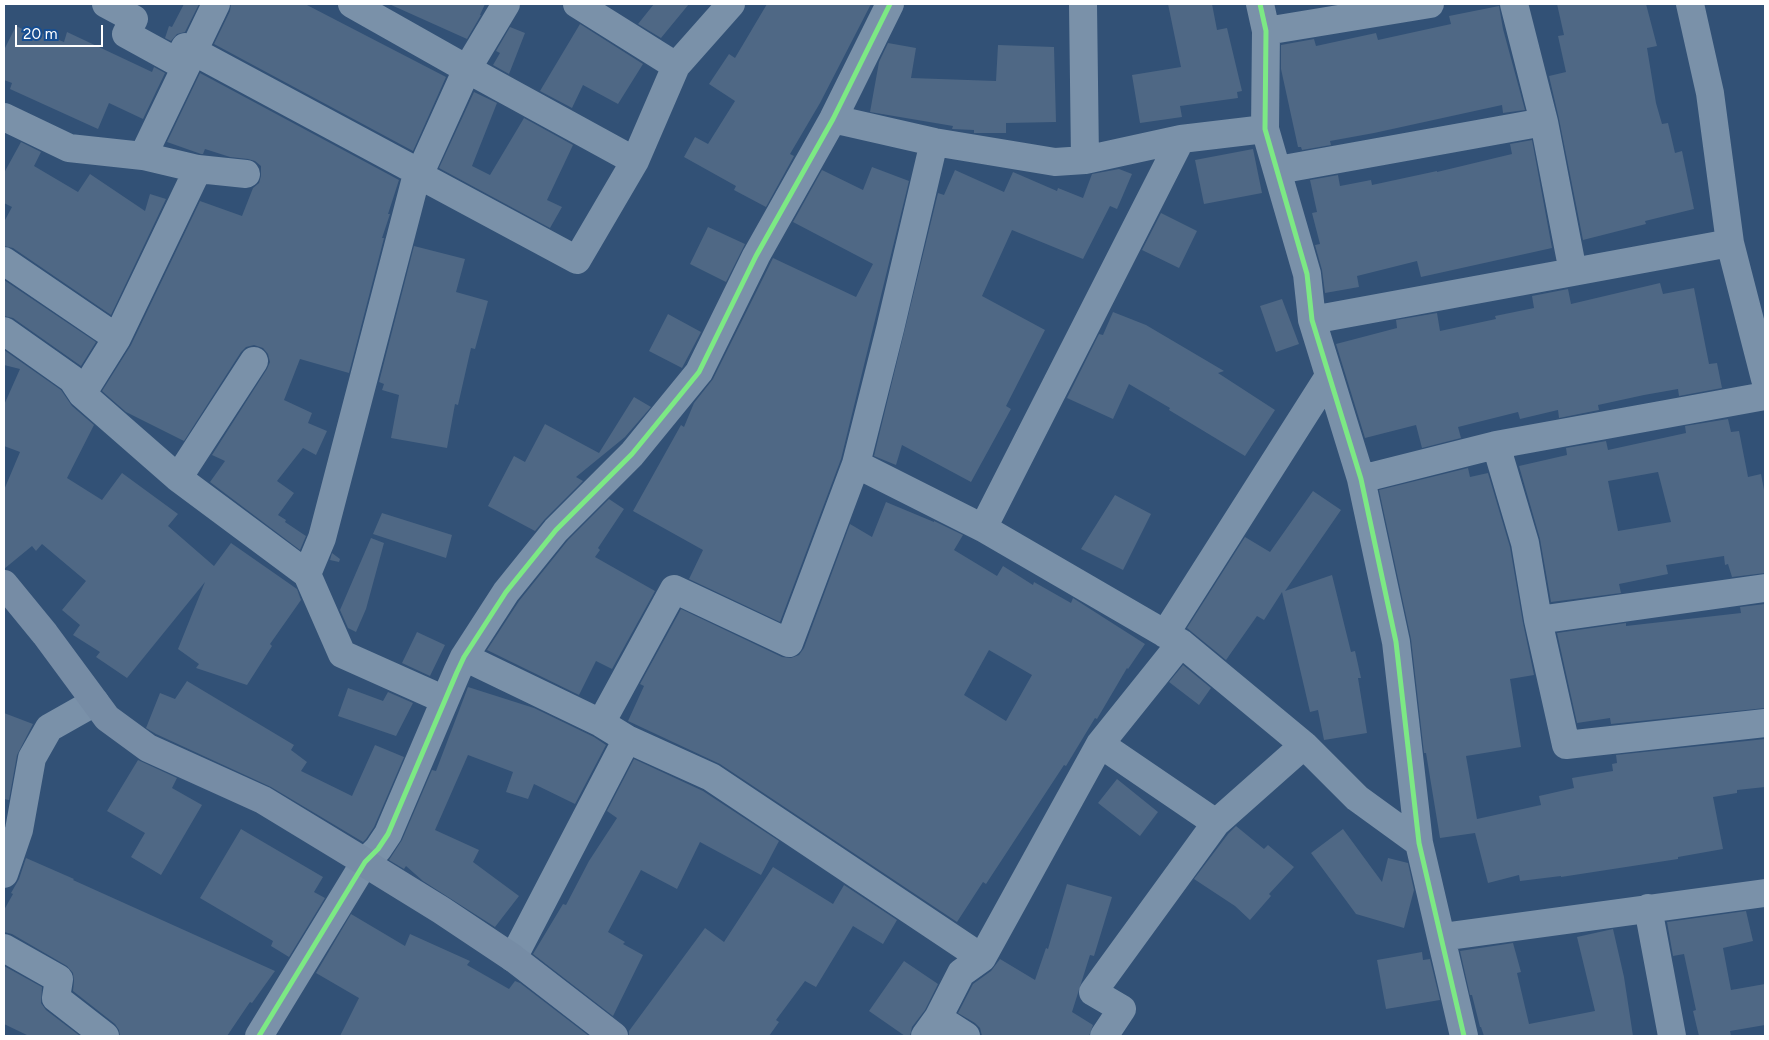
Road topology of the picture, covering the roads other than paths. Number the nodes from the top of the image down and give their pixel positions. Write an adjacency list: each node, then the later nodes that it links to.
1 (106, 4): 14 (street)
2 (216, 4): 14 (street)
3 (352, 4): 16 (street)
4 (506, 4): 16 (street)
5 (577, 4): 15 (street)
6 (731, 4): 15 (street)
7 (890, 4): 18 (street)
8 (1083, 4): 24 (street)
9 (1260, 4): 13 (street)
10 (1430, 4): 13 (street)
11 (1514, 4): 19 (street)
12 (1690, 4): 30 (street)
13 (1266, 31): 20 (street)
14 (193, 51): 23 (street); 29 (street)
15 (676, 66): 25 (street)
16 (467, 69): 25 (street); 29 (street)
17 (4, 117): 23 (street)
18 (833, 119): 22 (street); 51 (street)
19 (1544, 122): 27 (street); 32 (street)
20 (1265, 129): 21 (street); 27 (street)
21 (1182, 139): 24 (street); 45 (street)
22 (934, 142): 24 (street); 42 (street)
23 (143, 156): 26 (street)
24 (1085, 160)
25 (635, 161): 29 (street)
26 (198, 169): 28 (street); 35 (street)
27 (1278, 170): 33 (street)
28 (246, 174)
29 (419, 174): 46 (street)
30 (1730, 243): 32 (street); 38 (street)
31 (4, 261): 35 (street)
32 (1574, 272): 33 (street)
33 (1312, 320): 37 (street)
34 (4, 331): 39 (street)
35 (117, 338): 39 (street)
36 (254, 361): 43 (street)
37 (1330, 376): 44 (street); 50 (street)
38 (1765, 379)
39 (82, 394): 43 (street)
40 (1765, 396): 41 (street)
41 (1496, 445): 44 (street); 49 (street)
42 (856, 464): 45 (street); 54 (street)
43 (178, 478): 46 (street)
44 (1361, 479): 60 (street)
45 (983, 528): 50 (street)
46 (307, 574): 52 (street)
47 (4, 584): 53 (main road)
48 (1765, 588): 49 (street)
49 (1538, 620): 55 (street)
50 (1173, 638): 57 (street); 58 (street)
51 (464, 658): 52 (street); 54 (street)
52 (445, 700): 61 (street)
53 (95, 702): 61 (main road); 62 (street)
54 (600, 722): 56 (street)
55 (1765, 723)
56 (627, 739): 67 (street); 68 (street)
57 (1100, 744): 59 (street); 68 (street)
58 (1304, 744): 59 (street); 60 (street)
59 (1216, 823): 74 (street)
60 (1419, 843): 65 (street)
61 (365, 862): 67 (main road); 71 (street)
62 (4, 874)
63 (1765, 893): 64 (street)
64 (1648, 908): 65 (street); 76 (street)
65 (1442, 937): 75 (street)
66 (4, 948): 70 (street)
67 (513, 958): 72 (main road)
68 (982, 958): 69 (street)
69 (931, 1027): 73 (street)
70 (105, 1036)
71 (259, 1036)
72 (614, 1036)
73 (966, 1036)
74 (1104, 1036)
75 (1464, 1036)
76 (1672, 1036)

